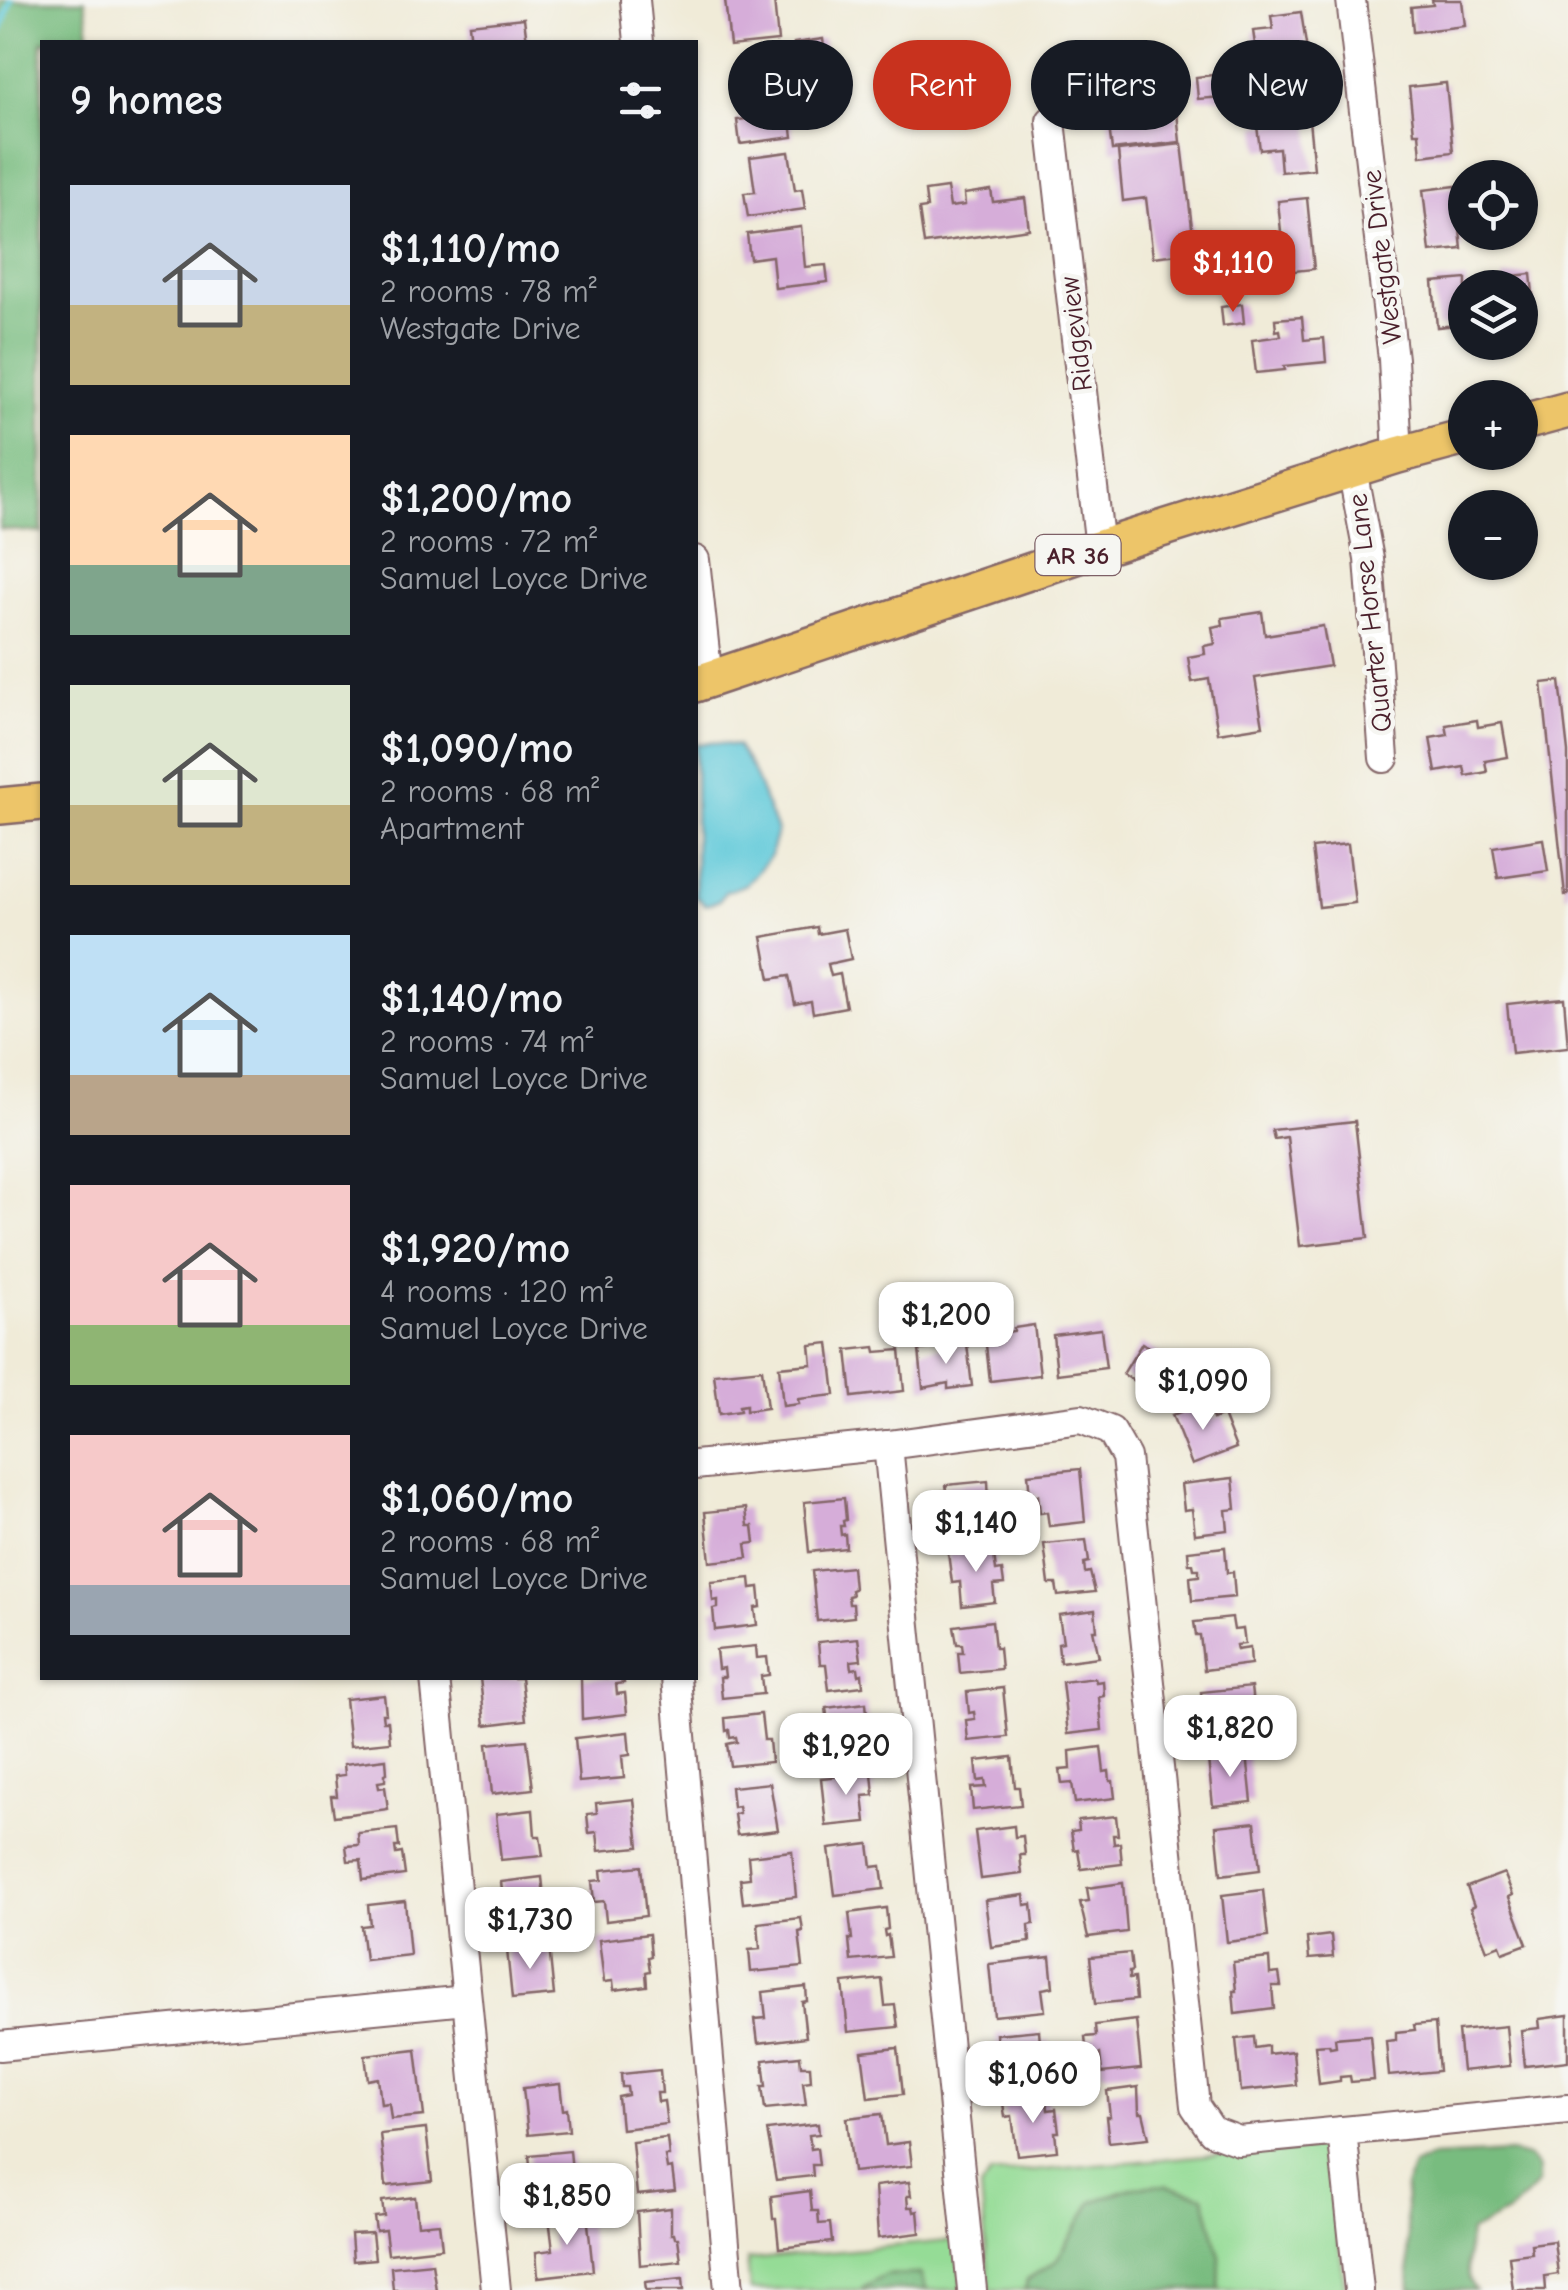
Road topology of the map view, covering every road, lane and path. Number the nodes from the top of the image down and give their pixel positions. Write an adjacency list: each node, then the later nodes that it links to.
1 (635, 0): 3 (street)
2 (1351, 0): 8 (street, Westgate Drive)
3 (639, 40)
4 (1052, 130): 10 (street, Ridgeview)
5 (1568, 410): 6 (main road)
6 (1538, 418)
7 (1448, 442): 8 (main road, AR 36)
8 (1398, 455): 9 (main road, AR 36)
9 (1352, 469): 10 (main road, AR 36); 13 (street, Quarter Horse Lane)
10 (1100, 548): 12 (main road, AR 36)
11 (698, 612): 12 (street)
12 (702, 682)
13 (1384, 758)
14 (40, 802): 15 (main road)
15 (0, 806)
16 (888, 1445): 17 (street); 23 (street); 26 (street)
17 (698, 1465)
18 (435, 1680): 20 (street)
19 (676, 1680): 25 (street)
20 (466, 2000): 21 (street); 24 (street)
21 (0, 2046)
22 (1568, 2109): 23 (street)
23 (1342, 2131): 27 (street)
24 (496, 2290)
25 (729, 2290)
26 (972, 2290)
27 (1358, 2290)

